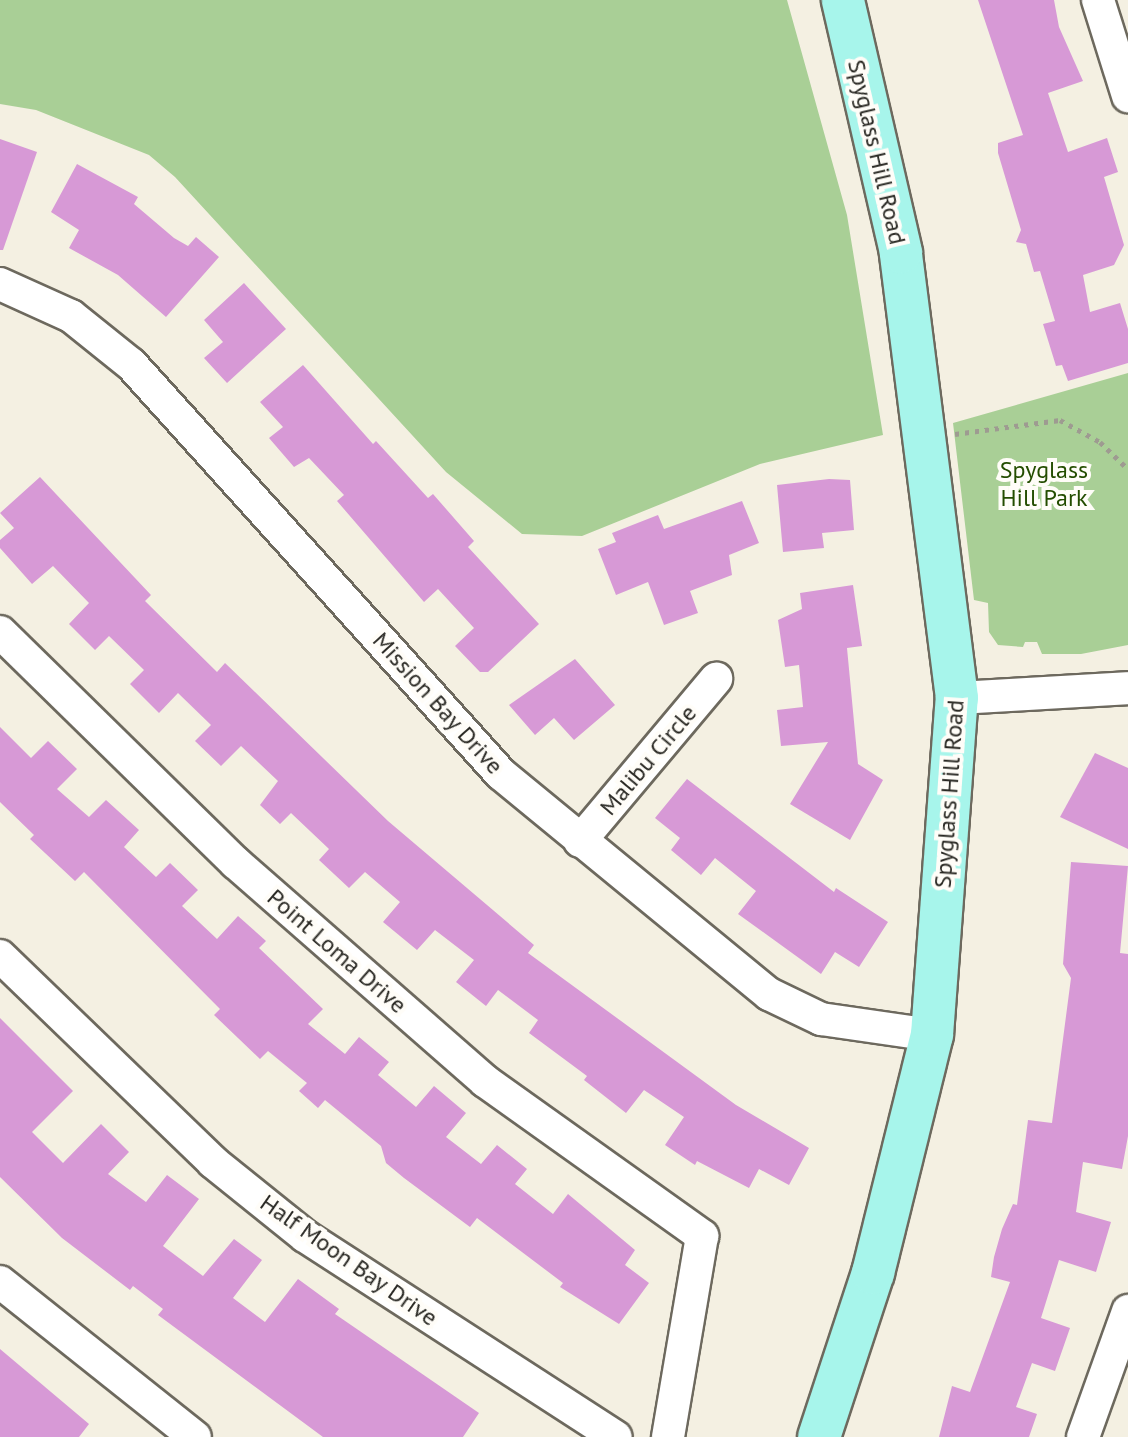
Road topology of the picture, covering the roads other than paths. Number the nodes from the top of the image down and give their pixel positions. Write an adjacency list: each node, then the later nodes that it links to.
1 (843, 0): 8 (main road, Spyglass Hill Road)
2 (1098, 0): 3 (street)
3 (1128, 96)
4 (0, 284): 9 (street, Mission Bay Drive)
5 (0, 632): 16 (street, Point Loma Drive)
6 (716, 679): 9 (street, Malibu Circle)
7 (1128, 688): 8 (street)
8 (957, 698): 11 (main road, Spyglass Hill Road)
9 (580, 841): 11 (street, Mission Bay Drive)
10 (0, 956): 15 (street, Half Moon Bay Drive)
11 (932, 1035): 17 (main road, Spyglass Hill Road)
12 (0, 1282): 14 (street)
13 (1128, 1311): 18 (street)
14 (195, 1437)
15 (616, 1437)
16 (668, 1437)
17 (819, 1437)
18 (1083, 1437)

